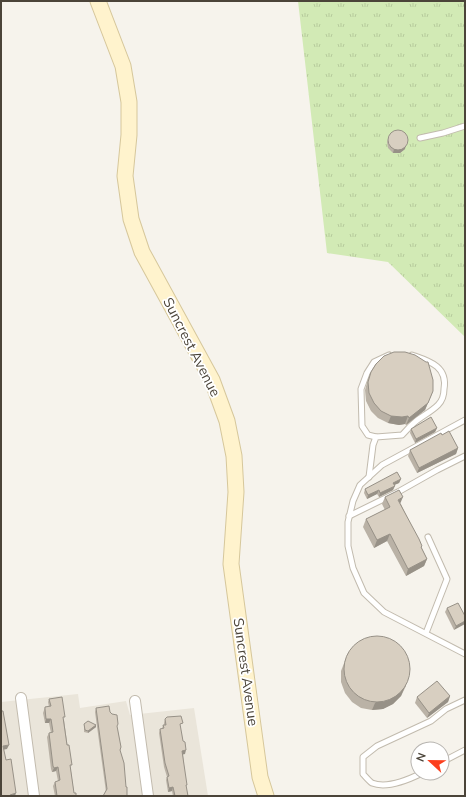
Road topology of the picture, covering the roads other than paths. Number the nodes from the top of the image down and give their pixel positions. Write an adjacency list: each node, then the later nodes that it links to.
1 (98, 1): 22 (street, Suncrest Avenue)
2 (465, 126): 3 (lane)
3 (420, 138)
4 (405, 353): 7 (lane)
5 (393, 354): 7 (lane)
6 (465, 420): 9 (lane)
7 (376, 437): 9 (lane)
8 (465, 456): 10 (lane)
9 (369, 477): 10 (lane)
10 (349, 516): 12 (lane)
11 (428, 537): 12 (lane)
12 (426, 633): 13 (lane)
13 (465, 654)
14 (21, 698): 20 (street)
15 (465, 700): 19 (lane)
16 (134, 701): 21 (street)
17 (465, 750): 18 (lane)
18 (450, 758)
19 (410, 779)
20 (34, 796)
21 (148, 796)
22 (266, 796)

